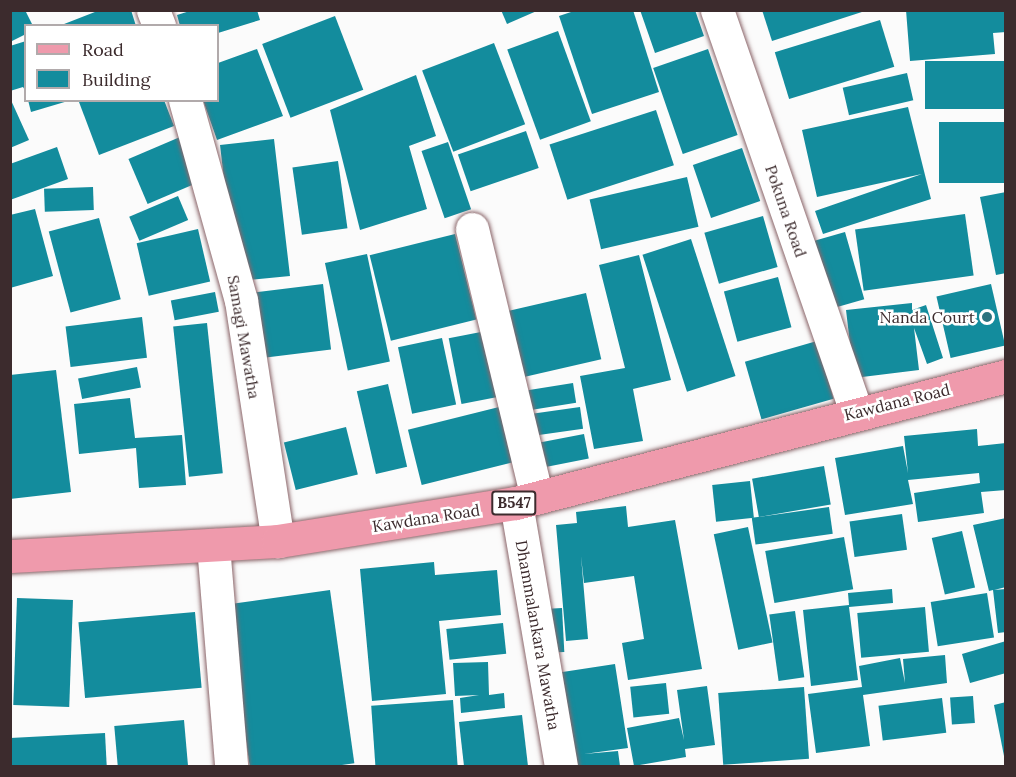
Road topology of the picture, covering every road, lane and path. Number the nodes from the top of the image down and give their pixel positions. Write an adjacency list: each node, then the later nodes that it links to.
1 (717, 10): 5 (street, Pokuna Road)
2 (186, 102): 7 (street, Samagi Mawatha)
3 (472, 229): 6 (street, Dhammalankara Mawatha)
4 (1005, 375): 5 (main road, Kawdana Road / B547)
5 (856, 412): 6 (main road, Kawdana Road / B547)
6 (526, 500): 7 (main road, Kawdana Road / B547); 11 (street, Dhammalankara Mawatha)
7 (278, 541): 8 (main road, Kawdana Road / B547)
8 (213, 545): 9 (main road, Kawdana Road / B547); 10 (street)
9 (13, 563)
10 (231, 766)
11 (561, 766)

